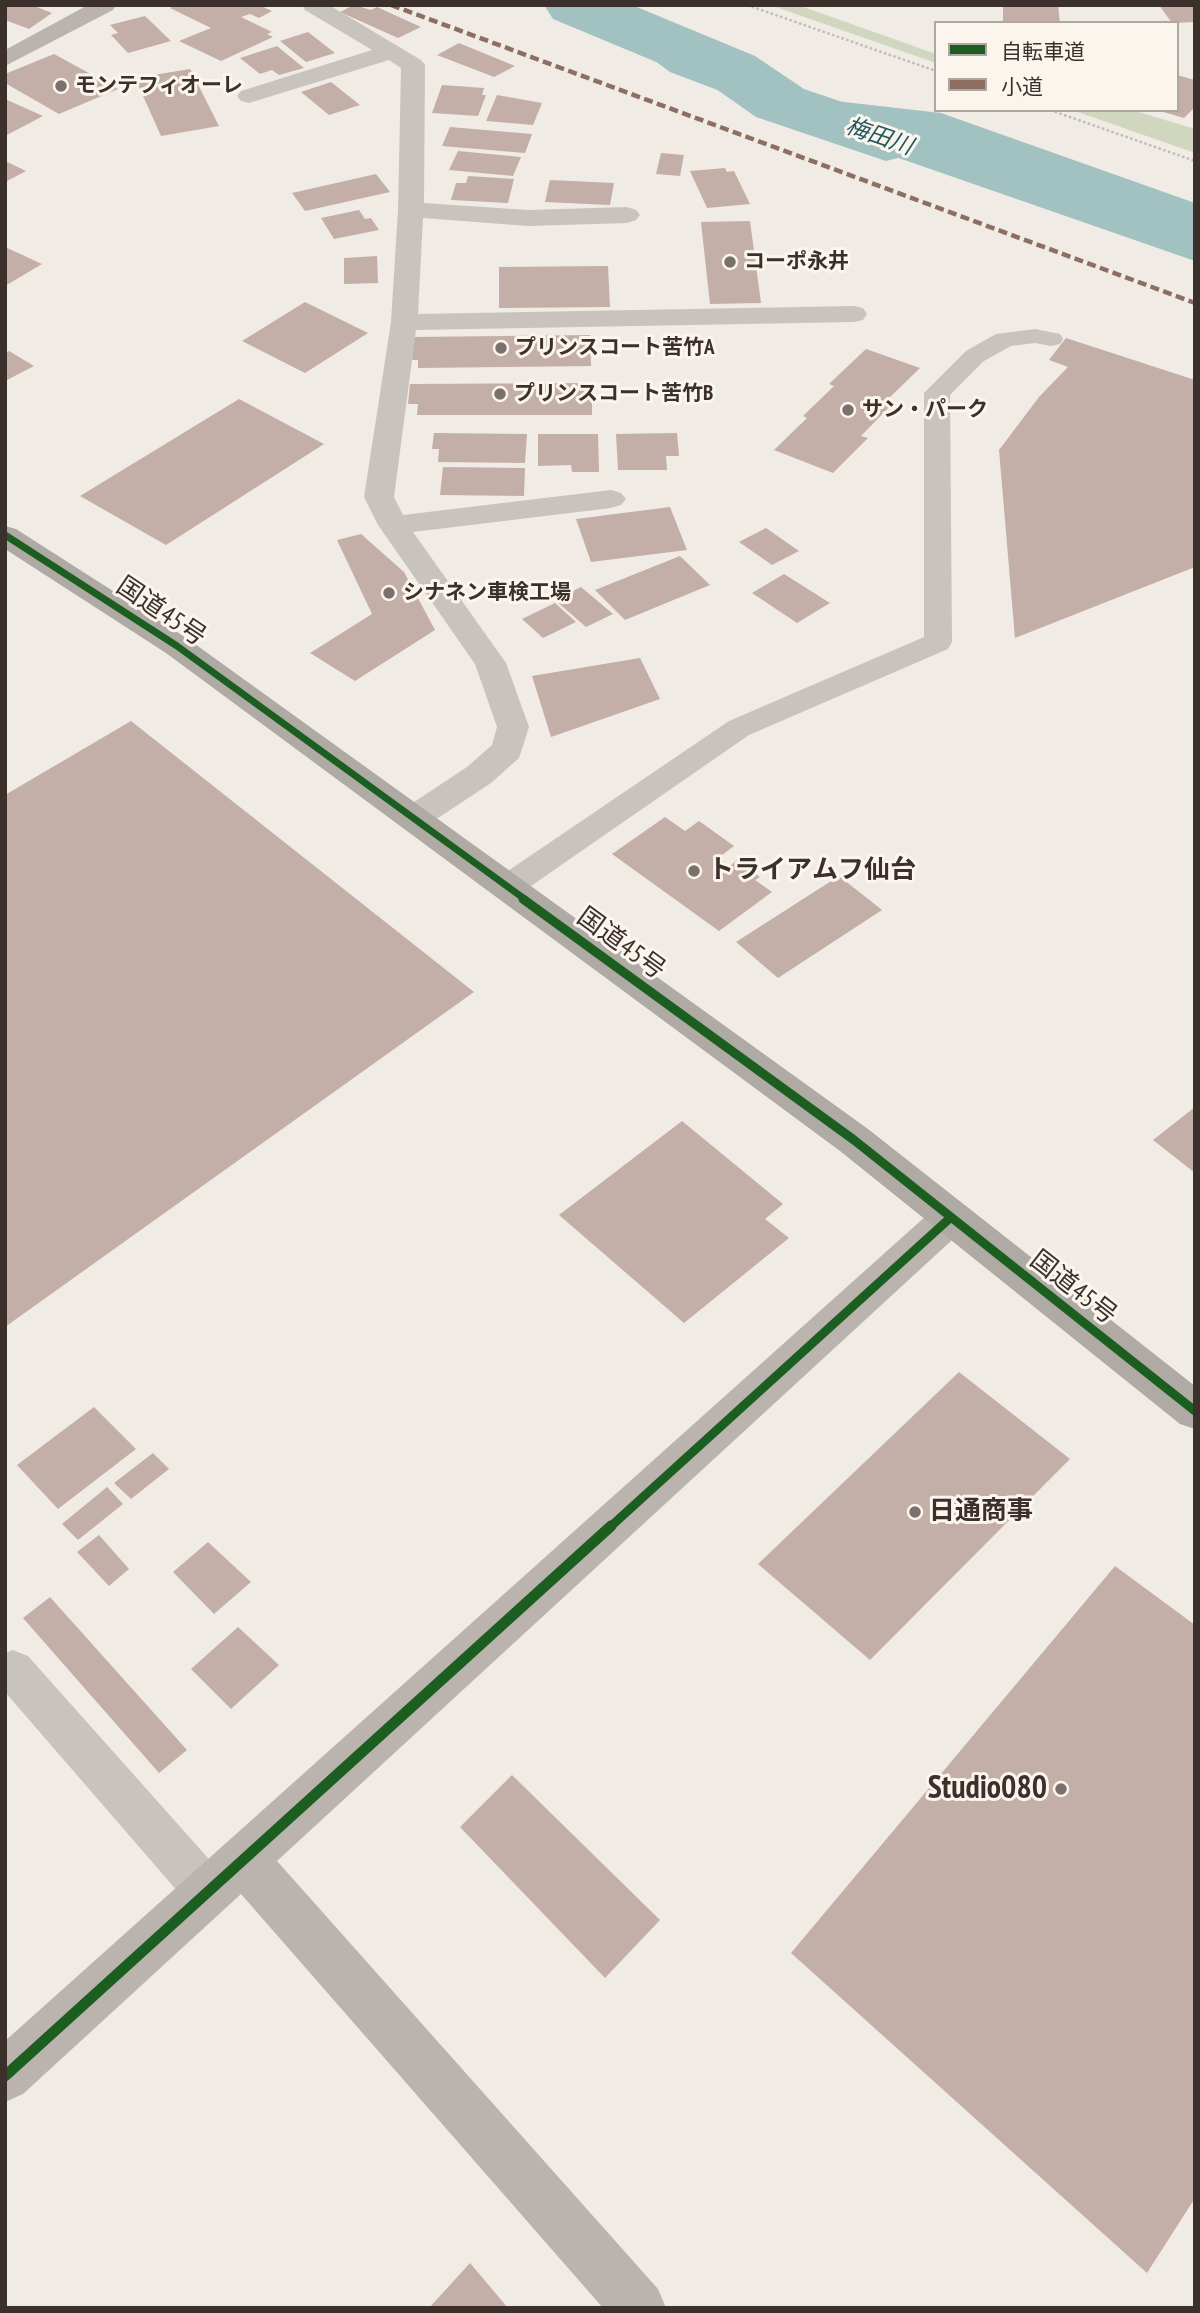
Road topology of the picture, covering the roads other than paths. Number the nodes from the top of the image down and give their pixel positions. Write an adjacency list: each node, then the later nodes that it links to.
1 (105, 5): 4 (street)
2 (313, 5): 3 (street)
3 (391, 52): 5 (street); 6 (street)
4 (5, 59)
5 (249, 96)
6 (411, 210): 7 (street); 9 (street)
7 (627, 215)
8 (854, 314): 9 (street)
9 (404, 322): 12 (street)
10 (1051, 339): 15 (lane)
11 (611, 499): 12 (street)
12 (393, 525): 14 (street)
13 (5, 535): 14 (highway, 国道45号)
14 (414, 818): 15 (highway, 国道45号)
15 (507, 887): 16 (highway, 国道45号)
16 (950, 1218): 17 (highway, 国道45号); 19 (street)
17 (1195, 1411)
18 (13, 1670): 19 (lane)
19 (225, 1876): 20 (street); 21 (street)
20 (5, 2076)
21 (639, 2308)

